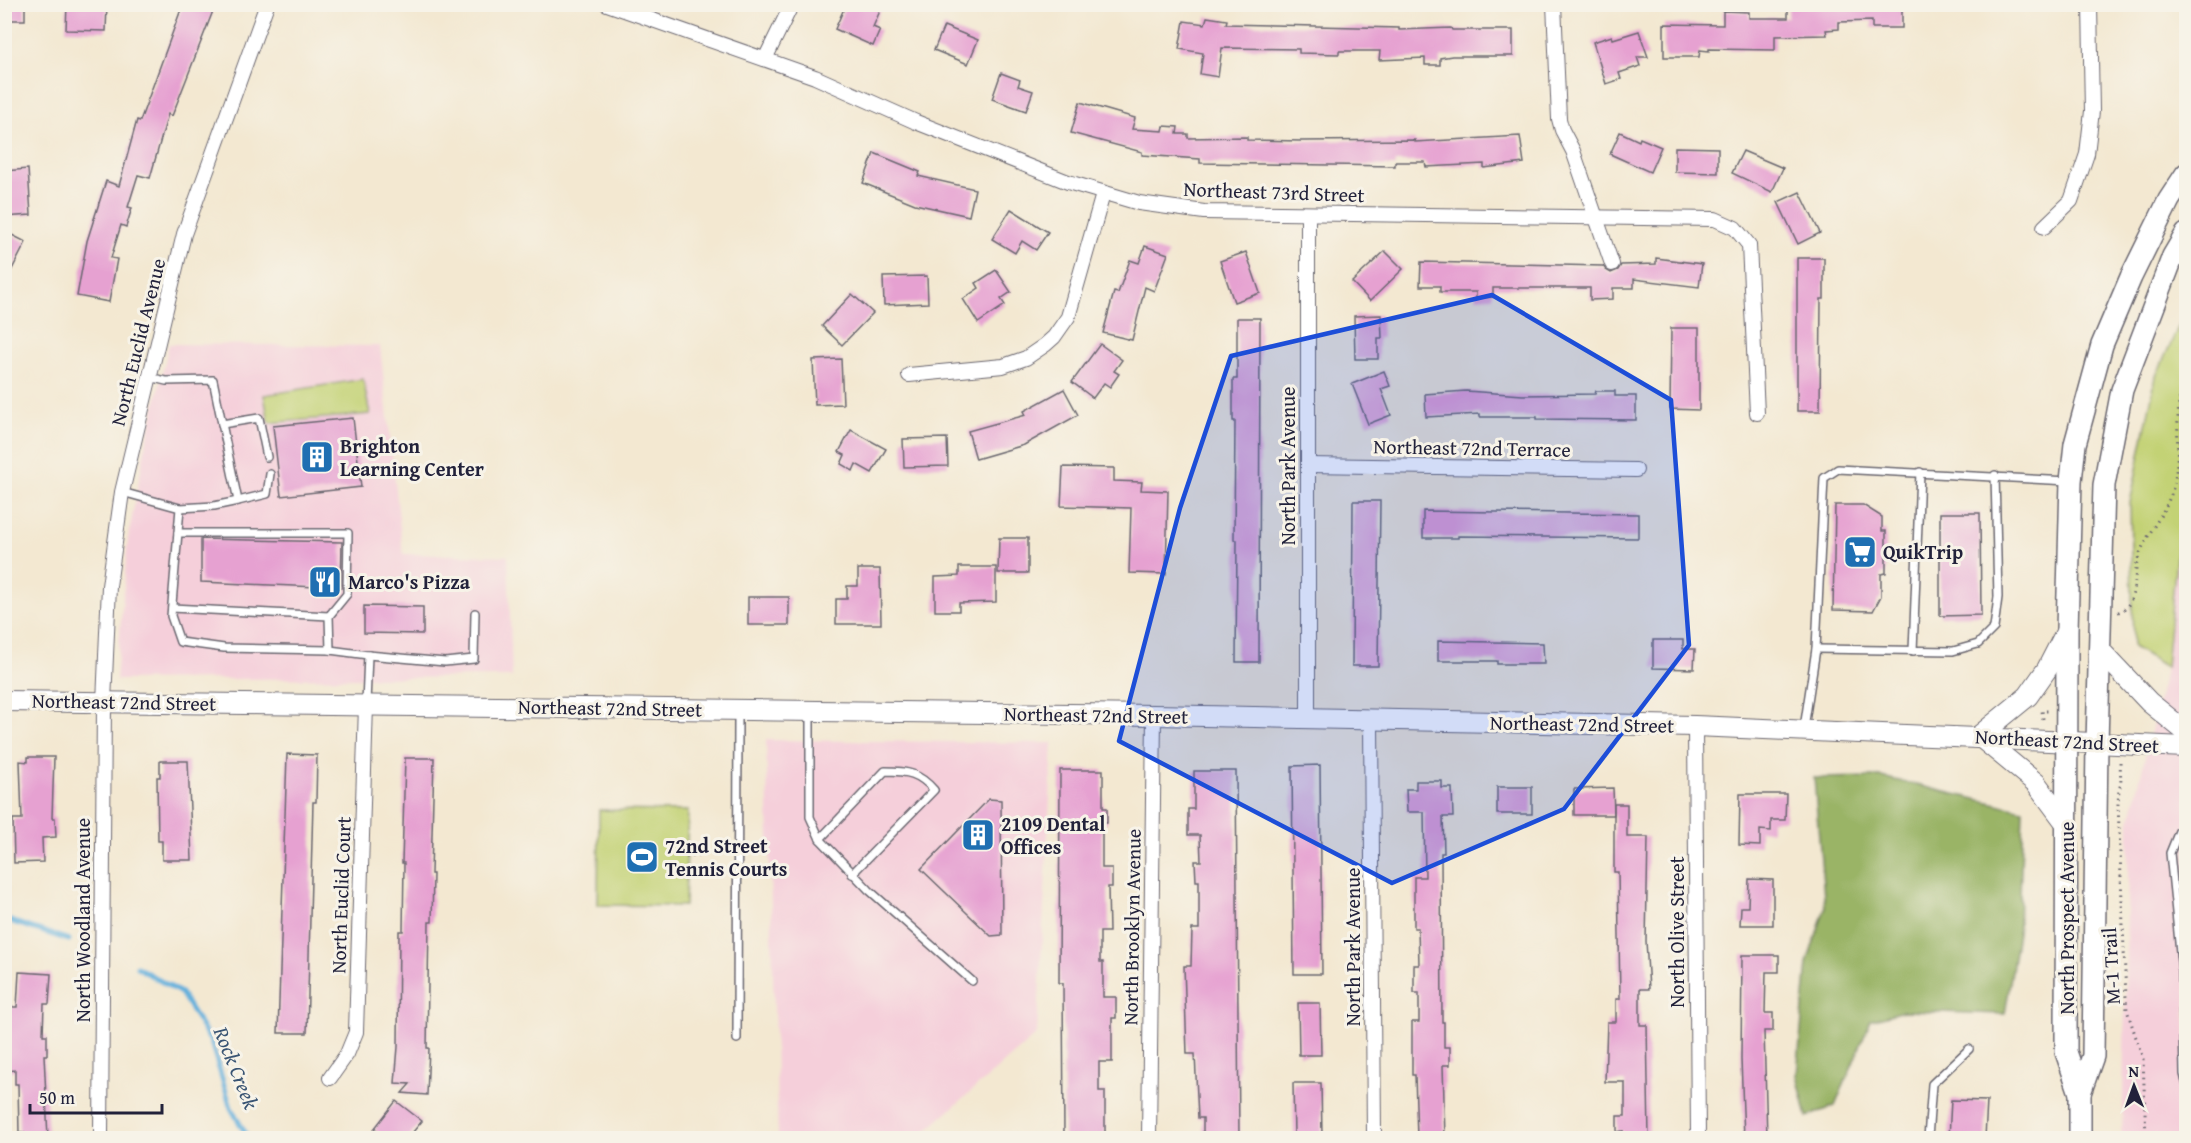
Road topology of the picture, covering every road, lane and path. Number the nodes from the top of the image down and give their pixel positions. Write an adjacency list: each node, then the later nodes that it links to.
1 (267, 4): 16 (street, North Euclid Avenue)
2 (607, 4): 6 (street)
3 (792, 4): 6 (street)
4 (1554, 4): 10 (street)
5 (2090, 4): 11 (street)
6 (765, 59): 8 (street, Northeast 73rd Street)
7 (2187, 174): 27 (main road, North Prospect Avenue)
8 (1103, 194): 9 (street, Northeast 73rd Street); 15 (street)
9 (1308, 214): 10 (street, Northeast 73rd Street); 22 (street, North Park Avenue)
10 (1595, 218): 13 (street); 17 (street, Northeast 73rd Street)
11 (2044, 227)
12 (2187, 234): 39 (main road, North Prospect Avenue)
13 (1612, 264)
14 (2187, 374): 19 (path)
15 (909, 375)
16 (149, 377): 18 (lane); 28 (street, North Euclid Avenue)
17 (1757, 413)
18 (222, 424): 21 (lane); 29 (lane)
19 (2179, 443): 20 (path); 33 (path)
20 (2187, 443)
21 (267, 456)
22 (1308, 465): 23 (street, Northeast 72nd Terrace); 49 (street, North Park Avenue)
23 (1636, 470)
24 (1920, 472): 26 (lane); 37 (lane); 40 (lane)
25 (270, 474): 29 (lane)
26 (1995, 475): 27 (lane); 40 (lane)
27 (2071, 481): 36 (main road, North Prospect Avenue)
28 (122, 492): 30 (lane); 43 (street, North Euclid Avenue)
29 (238, 501): 30 (lane)
30 (180, 508): 31 (lane)
31 (178, 532): 32 (lane); 35 (lane)
32 (172, 608): 35 (lane); 38 (lane)
33 (2113, 612)
34 (475, 613): 41 (lane)
35 (329, 616): 38 (lane)
36 (2067, 630): 55 (main road); 56 (main road, North Prospect Avenue)
37 (1816, 649): 40 (lane); 53 (lane)
38 (330, 650): 41 (lane)
39 (2100, 650): 54 (main road); 57 (main road, North Prospect Avenue)
40 (1912, 651)
41 (368, 655): 44 (lane)
42 (4, 701): 43 (main road, Northeast 72nd Street)
43 (104, 702): 44 (main road, Northeast 72nd Street); 72 (street, North Woodland Avenue)
44 (366, 705): 45 (main road, Northeast 72nd Street); 69 (street, North Euclid Court)
45 (738, 710): 46 (main road, Northeast 72nd Street); 67 (lane)
46 (810, 711): 48 (main road, Northeast 72nd Street); 61 (lane)
47 (2053, 711): 50 (path)
48 (1154, 715): 49 (main road, Northeast 72nd Street); 73 (street, North Brooklyn Avenue)
49 (1308, 718): 51 (main road, Northeast 72nd Street)
50 (2043, 719)
51 (1371, 720): 52 (main road, Northeast 72nd Street); 74 (street, North Park Avenue)
52 (1695, 726): 53 (main road, Northeast 72nd Street); 75 (street, North Olive Street)
53 (1804, 730): 55 (main road, Northeast 72nd Street)
54 (2187, 732)
55 (1979, 736): 56 (main road, Northeast 72nd Street); 59 (main road)
56 (2068, 742): 57 (main road, Northeast 72nd Street); 59 (main road, North Prospect Avenue)
57 (2108, 744): 58 (main road, Northeast 72nd Street); 71 (main road, North Prospect Avenue); 78 (path, M-1 Trail)
58 (2187, 747)
59 (2068, 826): 71 (main road, North Prospect Avenue)
60 (2187, 828): 65 (lane)
61 (820, 839): 64 (lane); 64 (lane)
62 (709, 854): 63 (path)
63 (686, 856)
64 (852, 874): 66 (lane)
65 (2184, 972): 70 (lane)
66 (972, 981)
67 (737, 1039)
68 (1970, 1049): 76 (lane)
69 (330, 1078)
70 (2187, 1082)
71 (2080, 1093): 77 (main road, North Prospect Avenue)
72 (101, 1138)
73 (1149, 1138)
74 (1374, 1138)
75 (1698, 1138)
76 (1928, 1138)
77 (2080, 1138)
78 (2146, 1138)

